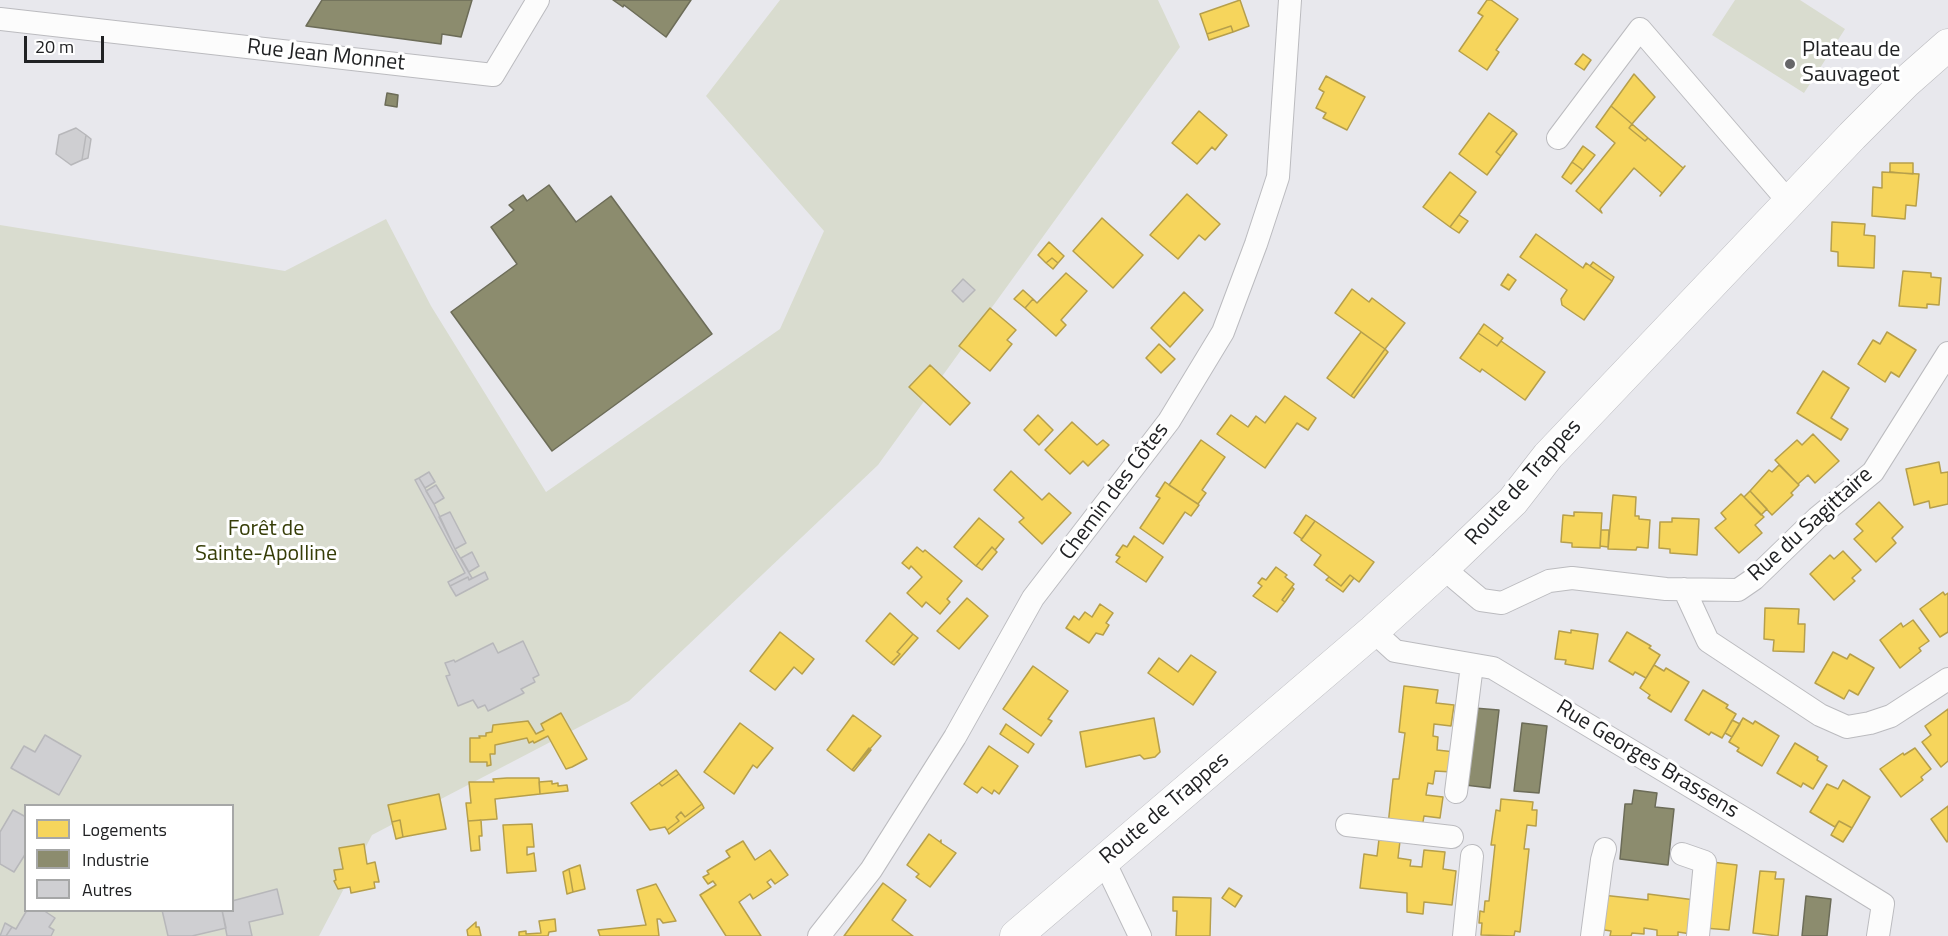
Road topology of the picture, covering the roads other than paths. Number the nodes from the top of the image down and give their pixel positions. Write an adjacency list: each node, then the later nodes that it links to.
1 (538, 0): 3 (street, Rue Jean Monnet)
2 (1290, 0): 20 (street, Chemin des Côtes)
3 (0, 19)
4 (1948, 45): 6 (main road, Route de Trappes)
5 (1558, 138): 6 (street)
6 (1788, 201): 8 (main road, Route de Trappes)
7 (1948, 353): 9 (street, Rue du Sagittaire)
8 (1443, 568): 9 (street, Rue du Sagittaire); 10 (main road, Route de Trappes)
9 (1684, 589): 12 (street)
10 (1373, 631): 11 (street, Rue Georges Brassens); 19 (main road, Route de Trappes)
11 (1472, 664): 13 (street); 26 (street, Rue Georges Brassens)
12 (1948, 679)
13 (1456, 792)
14 (1347, 825): 15 (street)
15 (1452, 837)
16 (1605, 849): 24 (street)
17 (1682, 854): 25 (street)
18 (1472, 856): 23 (street)
19 (1104, 861): 21 (main road, Route de Trappes); 22 (street)
20 (819, 936)
21 (1016, 936)
22 (1140, 936)
23 (1464, 936)
24 (1592, 936)
25 (1698, 936)
26 (1878, 936)

